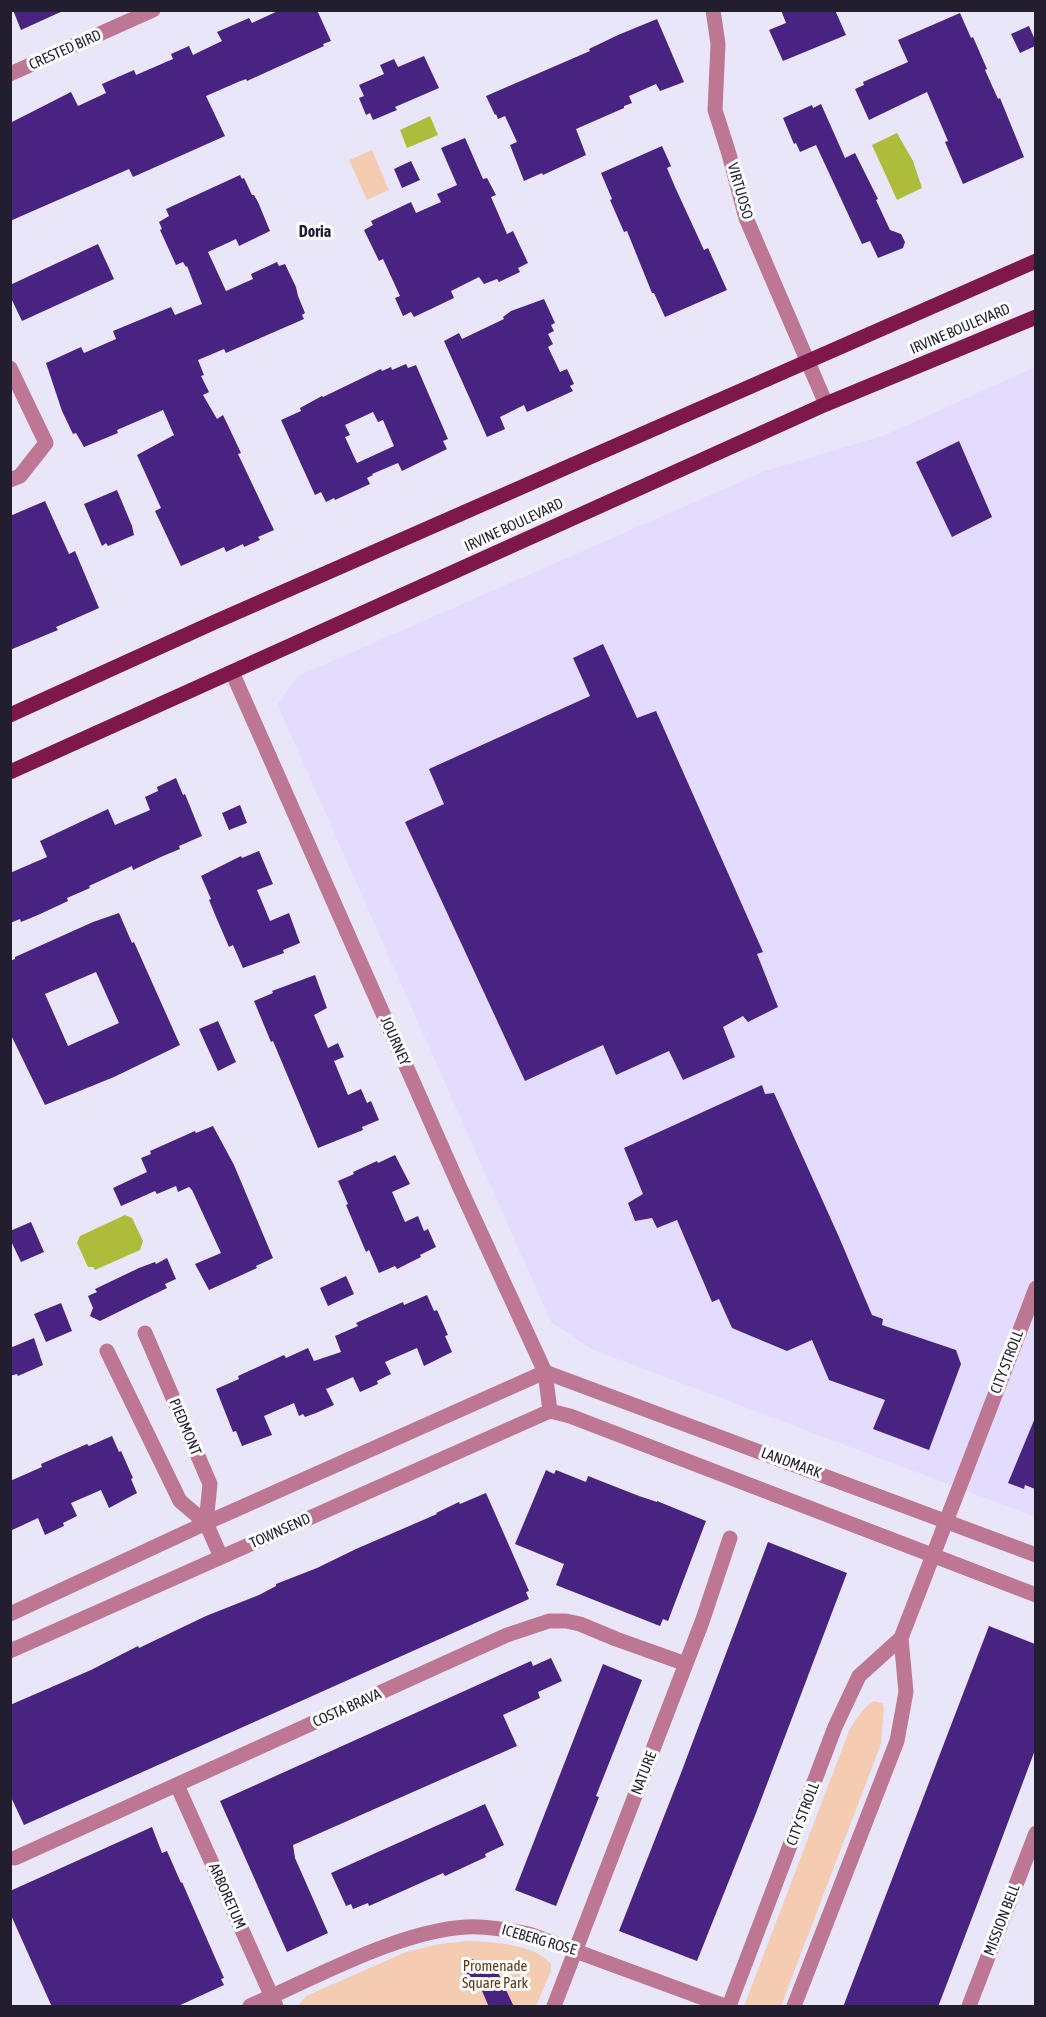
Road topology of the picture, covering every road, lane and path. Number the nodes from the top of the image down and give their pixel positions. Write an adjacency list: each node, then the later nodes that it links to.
1 (153, 10): 3 (street, CRESTED BIRD)
2 (713, 10): 6 (street, VIRTUOSO)
3 (10, 74)
4 (1035, 261): 6 (main road, IRVINE BOULEVARD)
5 (1035, 316): 8 (main road, IRVINE BOULEVARD)
6 (808, 362): 8 (street, VIRTUOSO); 11 (main road, IRVINE BOULEVARD)
7 (10, 368): 9 (street)
8 (826, 404): 10 (main road, IRVINE BOULEVARD)
9 (10, 480)
10 (232, 672): 12 (main road, IRVINE BOULEVARD); 16 (street, JOURNEY)
11 (10, 715)
12 (10, 772)
13 (1035, 1288): 18 (street, CITY STROLL)
14 (145, 1333): 19 (street, PIEDMONT)
15 (107, 1351): 19 (street, PIEDMONT)
16 (545, 1372): 17 (street, JOURNEY); 18 (street, LANDMARK); 19 (street)
17 (550, 1411): 22 (street); 23 (street, TOWNSEND)
18 (948, 1521): 21 (street, LANDMARK); 22 (street, CITY STROLL)
19 (206, 1523): 23 (street, PIEDMONT); 25 (street)
20 (730, 1538): 28 (street, NATURE)
21 (1035, 1555)
22 (934, 1556): 24 (street); 26 (street, CITY STROLL)
23 (221, 1557): 27 (street, TOWNSEND)
24 (1035, 1595)
25 (10, 1614)
26 (901, 1638): 37 (street, CITY STROLL); 38 (street, CITY STROLL)
27 (10, 1650)
28 (686, 1664): 29 (street, COSTA BRAVA); 32 (street, NATURE)
29 (177, 1785): 31 (street, COSTA BRAVA); 33 (street, ARBORETUM)
30 (1035, 1833): 39 (street, MISSION BELL)
31 (15, 1858)
32 (576, 1951): 33 (street, ICEBERG ROSE); 35 (street, NATURE); 36 (street, ICEBERG ROSE)
33 (274, 2002): 34 (street, ICEBERG ROSE)
34 (250, 2007)
35 (554, 2007)
36 (725, 2007)
37 (729, 2007)
38 (794, 2007)
39 (969, 2007)

